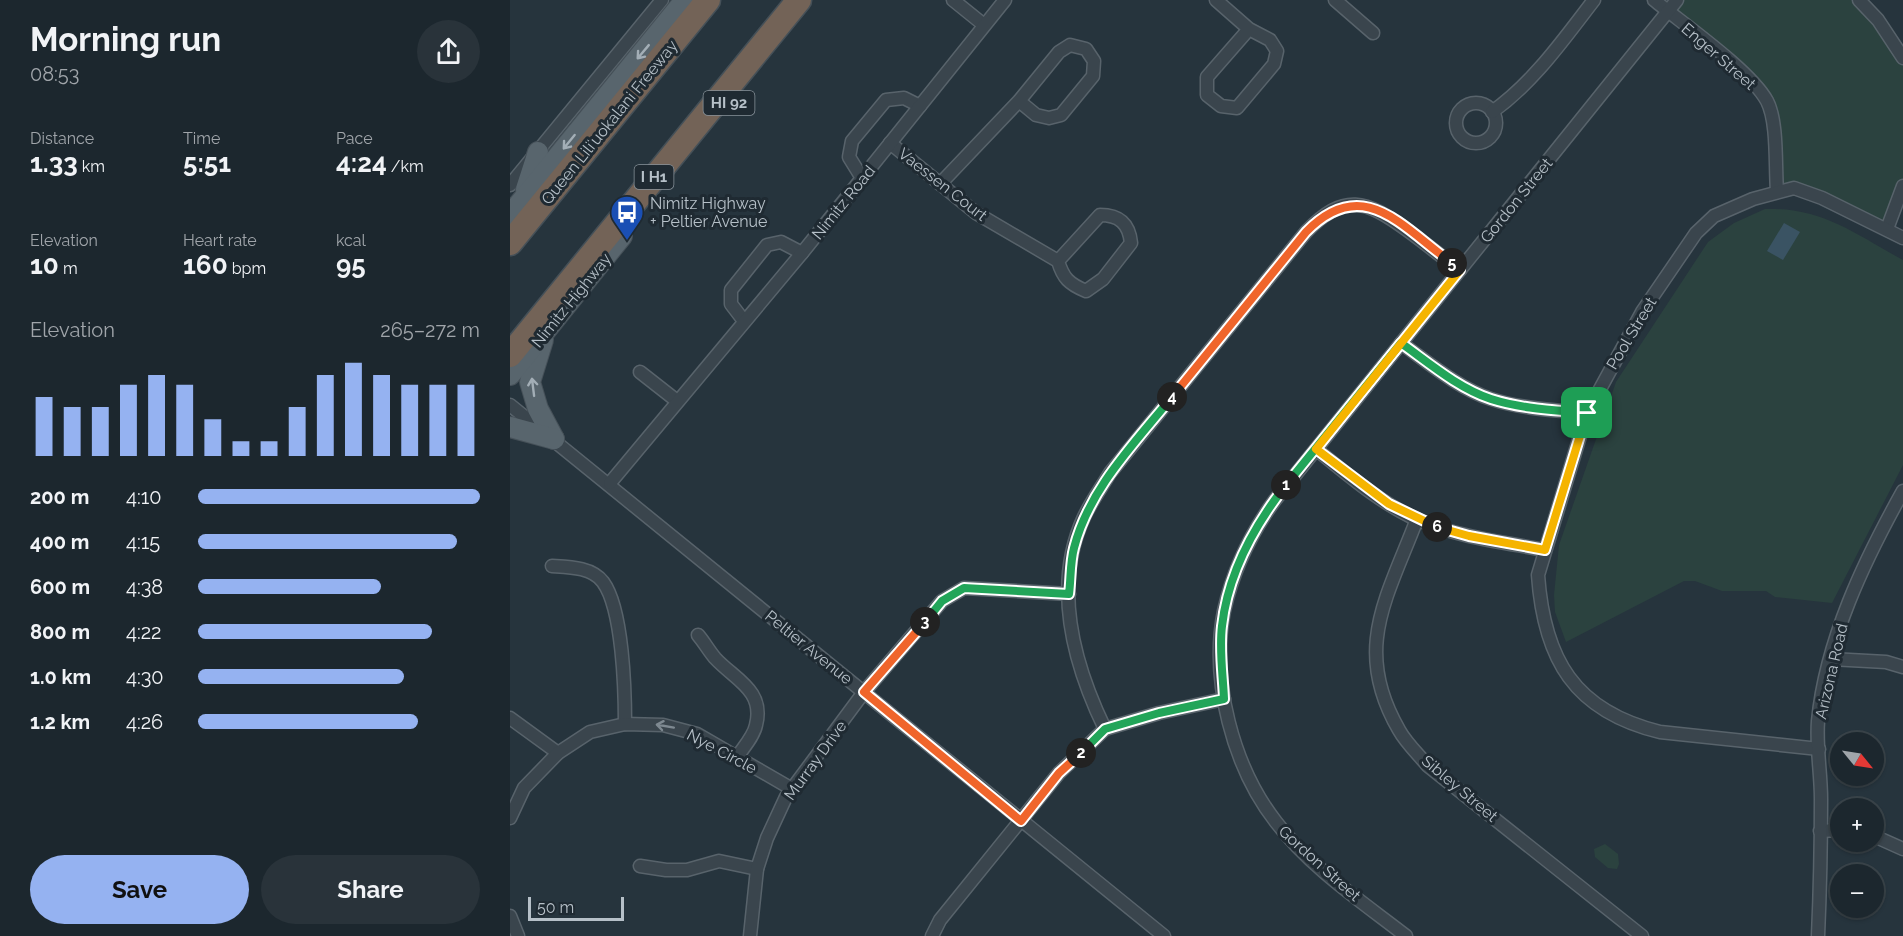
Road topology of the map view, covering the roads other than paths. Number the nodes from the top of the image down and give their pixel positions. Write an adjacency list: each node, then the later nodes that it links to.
1 (662, 0): 23 (street)
2 (686, 0): 28 (main road, one-way to 28)
3 (706, 0): 31 (highway, Queen Liliʻuokalani Freeway)
4 (799, 0): 38 (highway, I H1)
5 (812, 0): 36 (main road, Nimitz Highway / HI 92)
6 (953, 0): 15 (street)
7 (1005, 0): 15 (street, Nimitz Road)
8 (1216, 0): 16 (street)
9 (1335, 0): 17 (street)
10 (1594, 0): 21 (street)
11 (1654, 0): 14 (street, Enger Street)
12 (1677, 0): 14 (street, Gordon Street)
13 (1859, 0): 18 (street)
14 (1668, 11): 27 (street, Enger Street); 34 (street, Gordon Street)
15 (984, 25): 20 (street, Nimitz Road)
16 (1249, 29): 16 (street)
17 (1373, 33)
18 (1903, 58)
19 (1019, 101): 19 (street); 25 (street)
20 (920, 105): 22 (street, Nimitz Road); 24 (street)
21 (1492, 112)
22 (890, 143): 24 (street, Nimitz Road); 25 (street, Vaessen Court)
23 (538, 152): 28 (main road)
24 (862, 178): 32 (street, Nimitz Road)
25 (940, 184): 33 (street, Vaessen Court)
26 (1903, 186): 29 (street)
27 (1777, 191): 29 (street, Pool Street); 43 (street, Pool Street)
28 (514, 200)
29 (1887, 229): 30 (street, Pool Street)
30 (1903, 238)
31 (510, 243)
32 (802, 253): 35 (street, Nimitz Road); 35 (street)
33 (1058, 261): 33 (street, Vaessen Court)
34 (1460, 270): 37 (street, Gordon Street); 53 (street)
35 (744, 321): 41 (street, Nimitz Road)
36 (545, 332): 40 (main road, Nimitz Highway / HI 92); 45 (main road, one-way to 36)
37 (1401, 343): 43 (street); 46 (street, Gordon Street)
38 (510, 355)
39 (640, 372): 41 (street)
40 (510, 375)
41 (677, 401): 47 (street, Nimitz Road)
42 (510, 405): 45 (street, Peltier Avenue)
43 (1587, 413): 51 (street, Pool Street)
44 (510, 427): 45 (main road)
45 (554, 439): 47 (street, Peltier Avenue)
46 (1316, 449): 50 (street); 58 (street, Gordon Street)
47 (610, 483): 57 (street, Peltier Avenue)
48 (1903, 491): 49 (street, Arizona Road)
49 (1899, 506): 55 (street, Arizona Road)
50 (1417, 519): 51 (street); 80 (street, Sibley Street)
51 (1545, 550): 62 (street, Pool Street)
52 (552, 566): 60 (street)
53 (1069, 594): 57 (street, Murray Drive); 61 (street)
54 (698, 635): 64 (street)
55 (1831, 659): 56 (street); 62 (street, Arizona Road)
56 (1903, 667)
57 (864, 692): 65 (street, Murray Drive); 67 (street, Peltier Avenue)
58 (1224, 699): 61 (street); 79 (street, Gordon Street)
59 (510, 718): 63 (street)
60 (625, 724): 63 (street, Nye Circle); 64 (street, Nye Circle, one-way to 60)
61 (1105, 729): 67 (street)
62 (1818, 749): 69 (street, Arizona Road)
63 (558, 753): 66 (street, Nye Circle)
64 (737, 757): 65 (street, Nye Circle)
65 (792, 789): 73 (street, Murray Drive)
66 (510, 818)
67 (1021, 821): 77 (street); 78 (street, Peltier Avenue)
68 (1830, 830): 69 (street)
69 (1820, 831): 81 (street, Arizona Road)
70 (1884, 840): 71 (street)
71 (1903, 849)
72 (640, 866): 73 (street)
73 (757, 870): 76 (street, Murray Drive)
74 (510, 916): 75 (street)
75 (518, 936)
76 (750, 936)
77 (932, 936)
78 (1164, 936)
79 (1406, 936)
80 (1642, 936)
81 (1818, 936)

